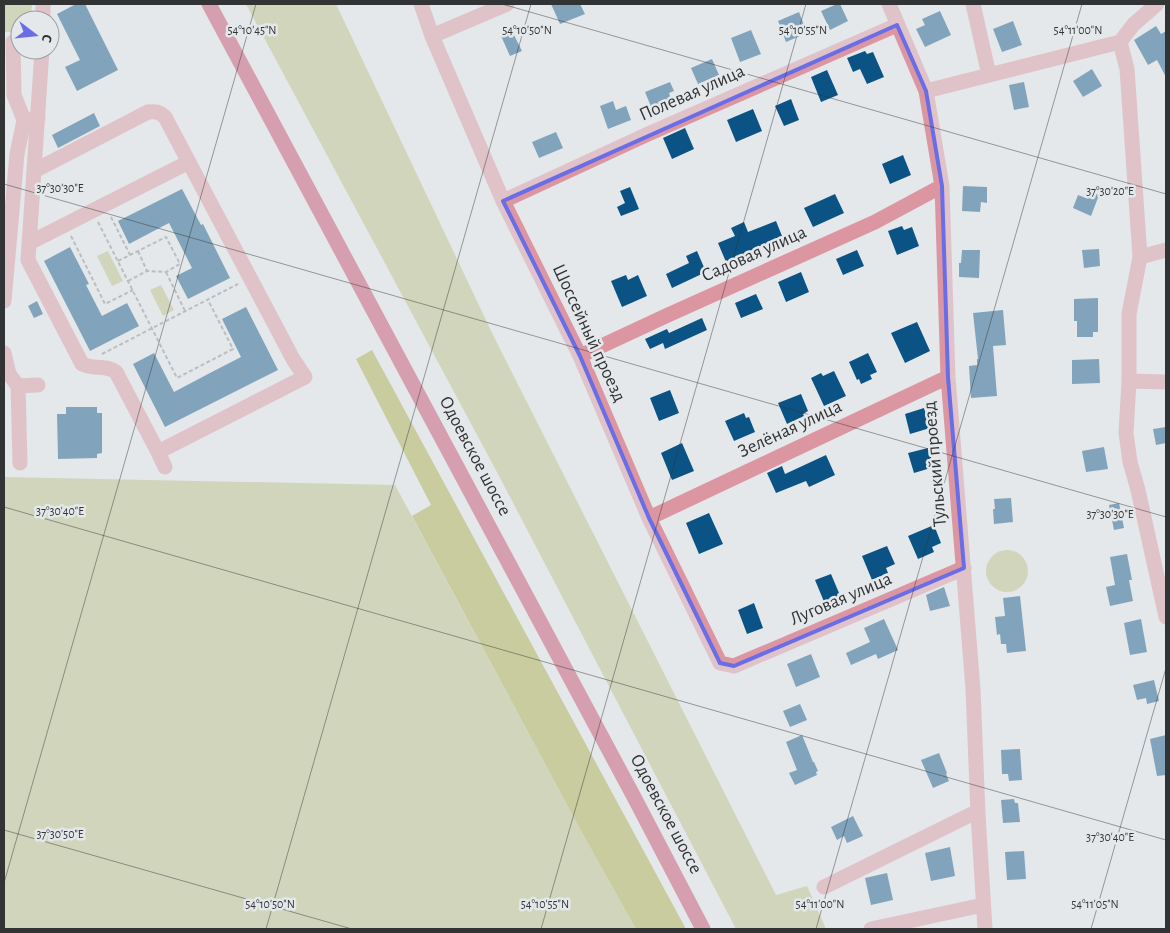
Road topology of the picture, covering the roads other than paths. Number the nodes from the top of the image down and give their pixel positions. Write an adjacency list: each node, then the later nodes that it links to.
1 (209, 4): 41 (main road, Одоевское шоссе)
2 (421, 4): 8 (street, Шоссейный проезд)
3 (507, 4): 8 (street)
4 (889, 4): 7 (street, Тульский проезд)
5 (973, 4): 12 (street)
6 (1157, 4): 9 (street)
7 (897, 25): 13 (street, Тульский проезд); 18 (street, Полевая улица)
8 (432, 36): 18 (street, Шоссейный проезд)
9 (1120, 42): 12 (street); 21 (street)
10 (13, 60): 14 (street)
11 (40, 60): 14 (street)
12 (989, 75): 13 (street)
13 (926, 91): 17 (street, Тульский проезд)
14 (31, 120): 16 (street); 22 (street)
15 (188, 162): 16 (street); 19 (street); 30 (street)
16 (34, 170): 19 (street)
17 (942, 186): 24 (street, Садовая улица); 25 (street, Тульский проезд)
18 (503, 201): 24 (street, Шоссейный проезд)
19 (29, 243): 30 (street)
20 (1166, 250): 21 (street)
21 (1140, 257): 26 (street)
22 (4, 301)
23 (4, 353): 29 (street)
24 (580, 356): 33 (street, Шоссейный проезд)
25 (948, 377): 33 (street, Зелёная улица); 34 (street, Тульский проезд)
26 (1129, 381): 27 (street); 35 (street)
27 (1166, 382)
28 (38, 385): 29 (street)
29 (18, 386): 31 (street)
30 (158, 452): 32 (street)
31 (20, 463)
32 (165, 467)
33 (649, 518): 36 (street, Шоссейный проезд)
34 (964, 568): 36 (street, Луговая улица); 37 (street, Тульский проезд)
35 (1166, 617)
36 (734, 666)
37 (978, 811): 38 (street); 39 (street, Тульский проезд)
38 (824, 887)
39 (983, 905): 40 (street); 43 (street, Тульский проезд)
40 (910, 925): 42 (street)
41 (703, 929)
42 (871, 929)
43 (985, 929)

